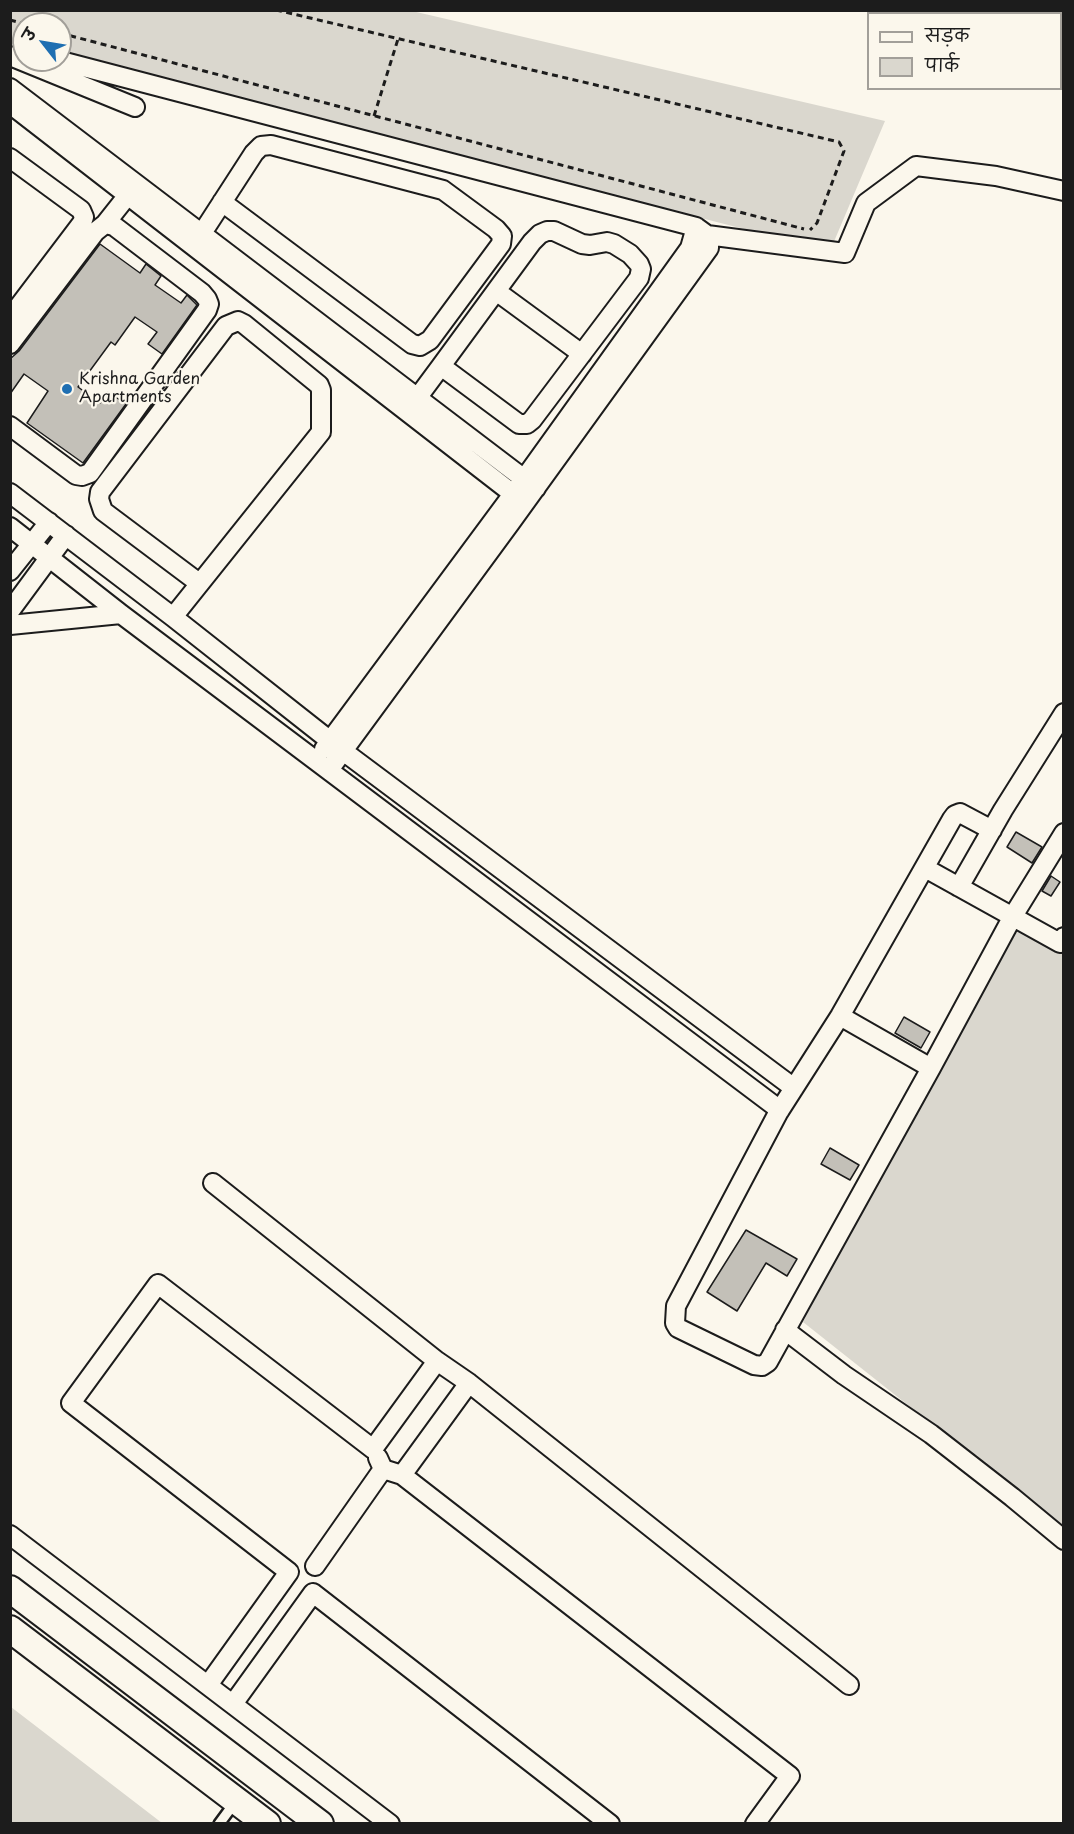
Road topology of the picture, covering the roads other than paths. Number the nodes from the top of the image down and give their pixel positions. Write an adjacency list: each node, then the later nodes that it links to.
1 (10, 56): 5 (street)
2 (72, 64): 11 (street)
3 (10, 88): 12 (street)
4 (10, 104): 8 (street)
5 (135, 107)
6 (10, 158): 14 (street)
7 (1064, 191): 11 (street)
8 (128, 195): 10 (street); 20 (street)
9 (222, 202): 9 (street); 12 (street)
10 (105, 224): 15 (street); 19 (street)
11 (701, 231): 20 (street)
12 (202, 233): 18 (street)
13 (496, 291): 16 (street); 16 (street); 17 (street)
14 (10, 318)
15 (10, 344)
16 (582, 354): 17 (street)
17 (441, 366): 18 (street)
18 (418, 397): 20 (street)
19 (10, 426)
20 (525, 491): 34 (street)
21 (10, 493): 22 (street)
22 (49, 522): 24 (street); 25 (street)
23 (10, 527): 25 (street)
24 (66, 536): 26 (street); 31 (street)
25 (32, 543): 26 (street); 27 (street)
26 (50, 557): 29 (street); 30 (street)
27 (10, 571)
28 (199, 583): 28 (street); 31 (street)
29 (10, 611)
30 (121, 614): 32 (street); 35 (street)
31 (173, 617): 34 (street)
32 (10, 625)
33 (1064, 713): 36 (street)
34 (337, 746): 35 (street); 44 (street)
35 (322, 765): 45 (street)
36 (992, 830): 38 (street); 39 (street)
37 (1064, 833): 40 (street)
38 (925, 868): 39 (street); 42 (street)
39 (959, 888): 40 (street)
40 (1013, 916): 41 (street); 43 (street)
41 (1062, 942)
42 (840, 1016): 43 (street); 44 (street)
43 (931, 1068): 47 (street)
44 (794, 1088): 45 (street)
45 (780, 1110): 47 (street)
46 (213, 1183): 48 (street)
47 (786, 1330): 54 (street)
48 (437, 1361): 49 (street); 50 (street)
49 (469, 1383): 52 (street); 61 (street)
50 (373, 1449): 51 (street); 56 (street)
51 (383, 1469): 52 (street); 55 (street)
52 (402, 1475): 69 (street)
53 (10, 1535): 60 (street)
54 (1064, 1540)
55 (315, 1566): 56 (street); 58 (street)
56 (289, 1572): 60 (street)
57 (10, 1589): 66 (main road)
58 (313, 1593): 62 (street); 68 (street)
59 (10, 1629): 63 (main road)
60 (208, 1685): 62 (street)
61 (849, 1685)
62 (233, 1704): 67 (street)
63 (237, 1800): 64 (main road); 65 (lane)
64 (263, 1822)
65 (219, 1824)
66 (320, 1824)
67 (390, 1824)
68 (610, 1824)
69 (755, 1824)

